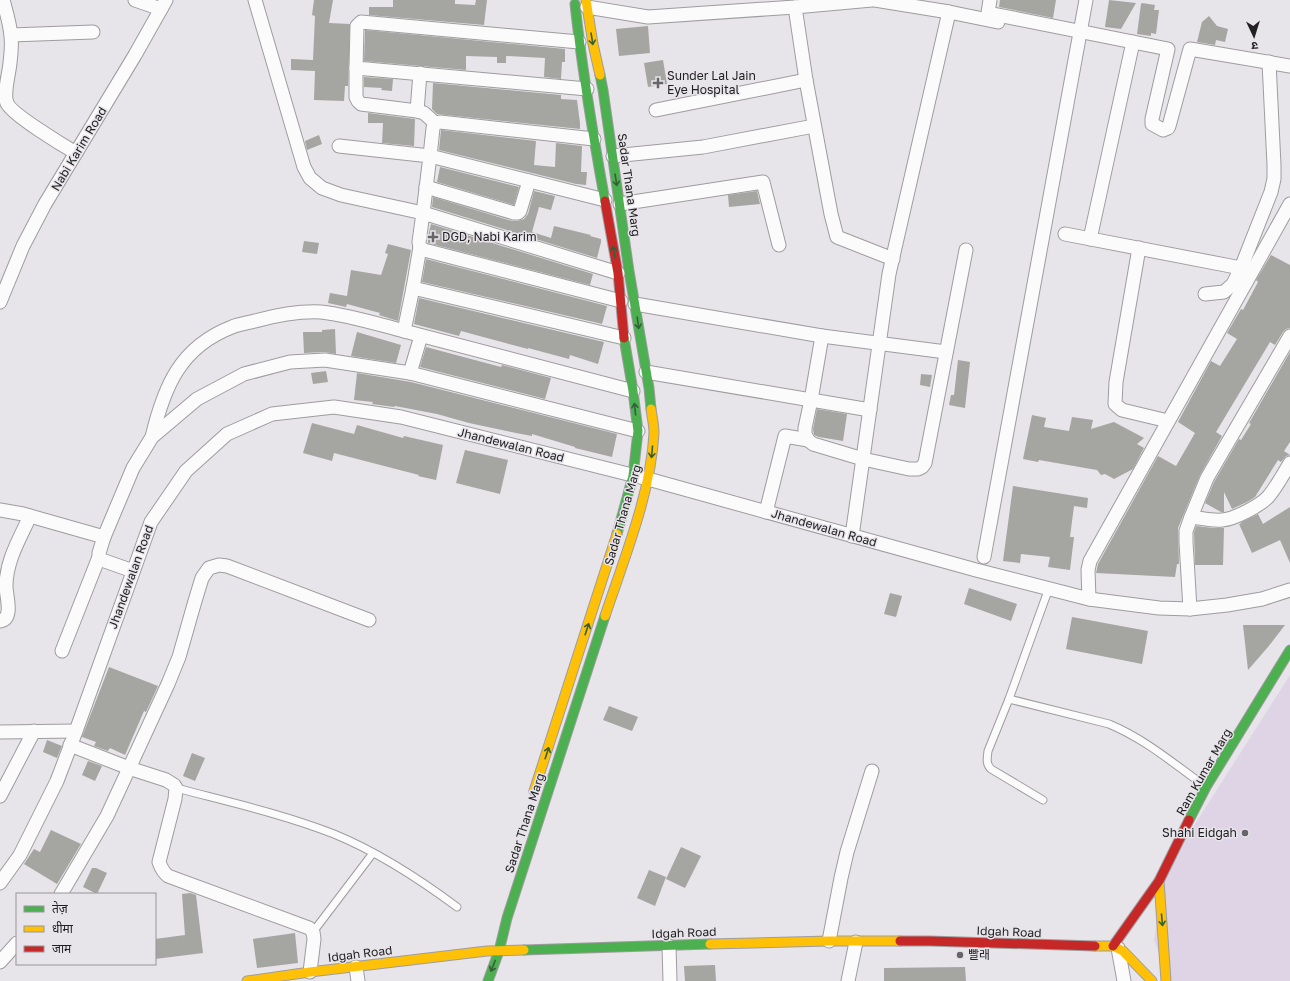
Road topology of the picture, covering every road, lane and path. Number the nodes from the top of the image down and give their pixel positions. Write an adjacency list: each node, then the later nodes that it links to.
1 (3, 0): 15 (street)
2 (135, 0): 8 (street)
3 (255, 0): 38 (street)
4 (574, 0): 16 (street, Sadar Thana Marg)
5 (874, 0): 10 (street); 11 (street)
6 (990, 0): 13 (street)
7 (1086, 0): 13 (street)
8 (164, 4): 30 (street, Nabi Karim Road)
9 (587, 4): 10 (street); 32 (street, Sadar Thana Marg, one-way to 32)
10 (795, 7): 22 (street)
11 (949, 12): 12 (street); 45 (street)
12 (1031, 29)
13 (1080, 31): 17 (street); 80 (street)
14 (93, 32): 15 (street)
15 (11, 36): 30 (street)
16 (579, 42): 20 (street); 23 (street, Sadar Thana Marg)
17 (1133, 42): 18 (street); 40 (street)
18 (1269, 62): 19 (street); 46 (street)
19 (1290, 66)
20 (356, 68): 21 (street); 25 (street)
21 (420, 74): 23 (street); 25 (street)
22 (806, 80): 24 (street); 27 (street)
23 (587, 89): 28 (street, Sadar Thana Marg)
24 (656, 110)
25 (417, 111): 26 (street)
26 (435, 123): 28 (street); 31 (street)
27 (814, 126): 32 (street); 45 (street)
28 (594, 139): 35 (street, Sadar Thana Marg)
29 (339, 146): 31 (street)
30 (76, 153): 50 (street, Nabi Karim Road)
31 (430, 156): 33 (street); 34 (street)
32 (613, 156): 36 (street, Sadar Thana Marg, one-way to 36)
33 (529, 181): 34 (street); 35 (street)
34 (426, 187): 38 (street)
35 (605, 200): 47 (street, Sadar Thana Marg, one-way to 35)
36 (620, 204): 41 (street); 52 (street, Sadar Thana Marg)
37 (1290, 204): 65 (street)
38 (423, 212): 42 (street); 47 (street)
39 (1065, 234): 40 (street)
40 (1090, 239): 43 (street)
41 (779, 245)
42 (420, 247): 48 (street); 51 (street)
43 (1139, 248): 46 (street); 65 (street)
44 (966, 250): 59 (street)
45 (893, 259): 58 (street)
46 (1242, 268): 49 (street)
47 (618, 273): 51 (street, Sadar Thana Marg)
48 (413, 288): 53 (street); 57 (street)
49 (1205, 294)
50 (0, 301)
51 (621, 301): 57 (street, Sadar Thana Marg)
52 (635, 304): 55 (street); 60 (street, Sadar Thana Marg, one-way to 60)
53 (404, 331): 54 (street); 67 (street)
54 (421, 336): 61 (street); 62 (street)
55 (822, 336): 58 (street); 63 (street)
56 (1290, 336): 76 (street)
57 (624, 338): 62 (street, Sadar Thana Marg)
58 (879, 344): 59 (street); 64 (street)
59 (946, 352): 69 (street)
60 (646, 372): 63 (street); 72 (street, Sadar Thana Marg, one-way to 72)
61 (410, 373): 66 (street); 67 (street)
62 (633, 391): 66 (street, Sadar Thana Marg, one-way to 62)
63 (812, 400): 64 (street); 68 (street)
64 (870, 410): 69 (street)
65 (1168, 421): 84 (street)
66 (638, 431): 71 (street, Sadar Thana Marg)
67 (152, 437): 78 (street)
68 (808, 440): 69 (street); 74 (street)
69 (863, 459): 77 (street)
70 (1290, 463): 76 (street)
71 (633, 476): 72 (street, Jhandewalan Road); 81 (street, Jhandewalan Road); 100 (street, Sadar Thana Marg, one-way to 71)
72 (648, 479): 74 (street, Jhandewalan Road); 113 (street, Sadar Thana Marg)
73 (0, 509): 75 (street)
74 (766, 512): 77 (street, Jhandewalan Road)
75 (30, 516): 78 (street); 87 (street)
76 (1191, 517): 85 (street)
77 (852, 536): 82 (street, Jhandewalan Road)
78 (104, 537): 79 (street)
79 (99, 557): 81 (street); 89 (street)
80 (984, 557)
81 (133, 571): 92 (street, Jhandewalan Road)
82 (1049, 588): 84 (street, Jhandewalan Road); 90 (lane)
83 (1290, 590): 85 (street, Jhandewalan Road)
84 (1089, 599): 85 (street, Jhandewalan Road)
85 (1190, 608)
86 (370, 620): 95 (street)
87 (0, 621)
88 (1290, 650): 98 (street, Ram Kumar Marg)
89 (62, 652)
90 (1009, 699): 98 (lane); 101 (lane)
91 (34, 731): 92 (street); 93 (street); 99 (street)
92 (76, 731): 94 (street, Jhandewalan Road)
93 (0, 732)
94 (70, 745): 95 (street); 104 (street, Jhandewalan Road)
95 (129, 768): 97 (street); 105 (street)
96 (872, 771): 108 (street)
97 (176, 788): 102 (lane); 107 (street)
98 (1206, 788): 103 (street, Ram Kumar Marg)
99 (0, 796)
100 (532, 797)
101 (1043, 800)
102 (373, 853): 106 (lane); 107 (lane)
103 (1159, 881): 112 (street, Ram Kumar Marg); 125 (street, one-way to 125)
104 (0, 883)
105 (61, 893)
106 (457, 906)
107 (313, 932): 116 (street)
108 (829, 942): 109 (street, Idgah Road); 111 (street, Idgah Road)
109 (856, 942): 112 (street, Idgah Road); 122 (street)
110 (16, 944): 114 (street)
111 (669, 946): 113 (street, Idgah Road); 121 (street)
112 (1118, 948): 117 (street); 123 (street)
113 (499, 951): 115 (street, Idgah Road); 120 (street, Sadar Thana Marg, one-way to 120)
114 (0, 962)
115 (356, 967): 116 (street, Idgah Road); 119 (street)
116 (310, 972): 118 (street, Idgah Road)
117 (1151, 979): 124 (street)
118 (247, 981)
119 (358, 981)
120 (488, 981)
121 (670, 981)
122 (848, 981)
123 (1124, 981)
124 (1161, 981)
125 (1166, 981)

